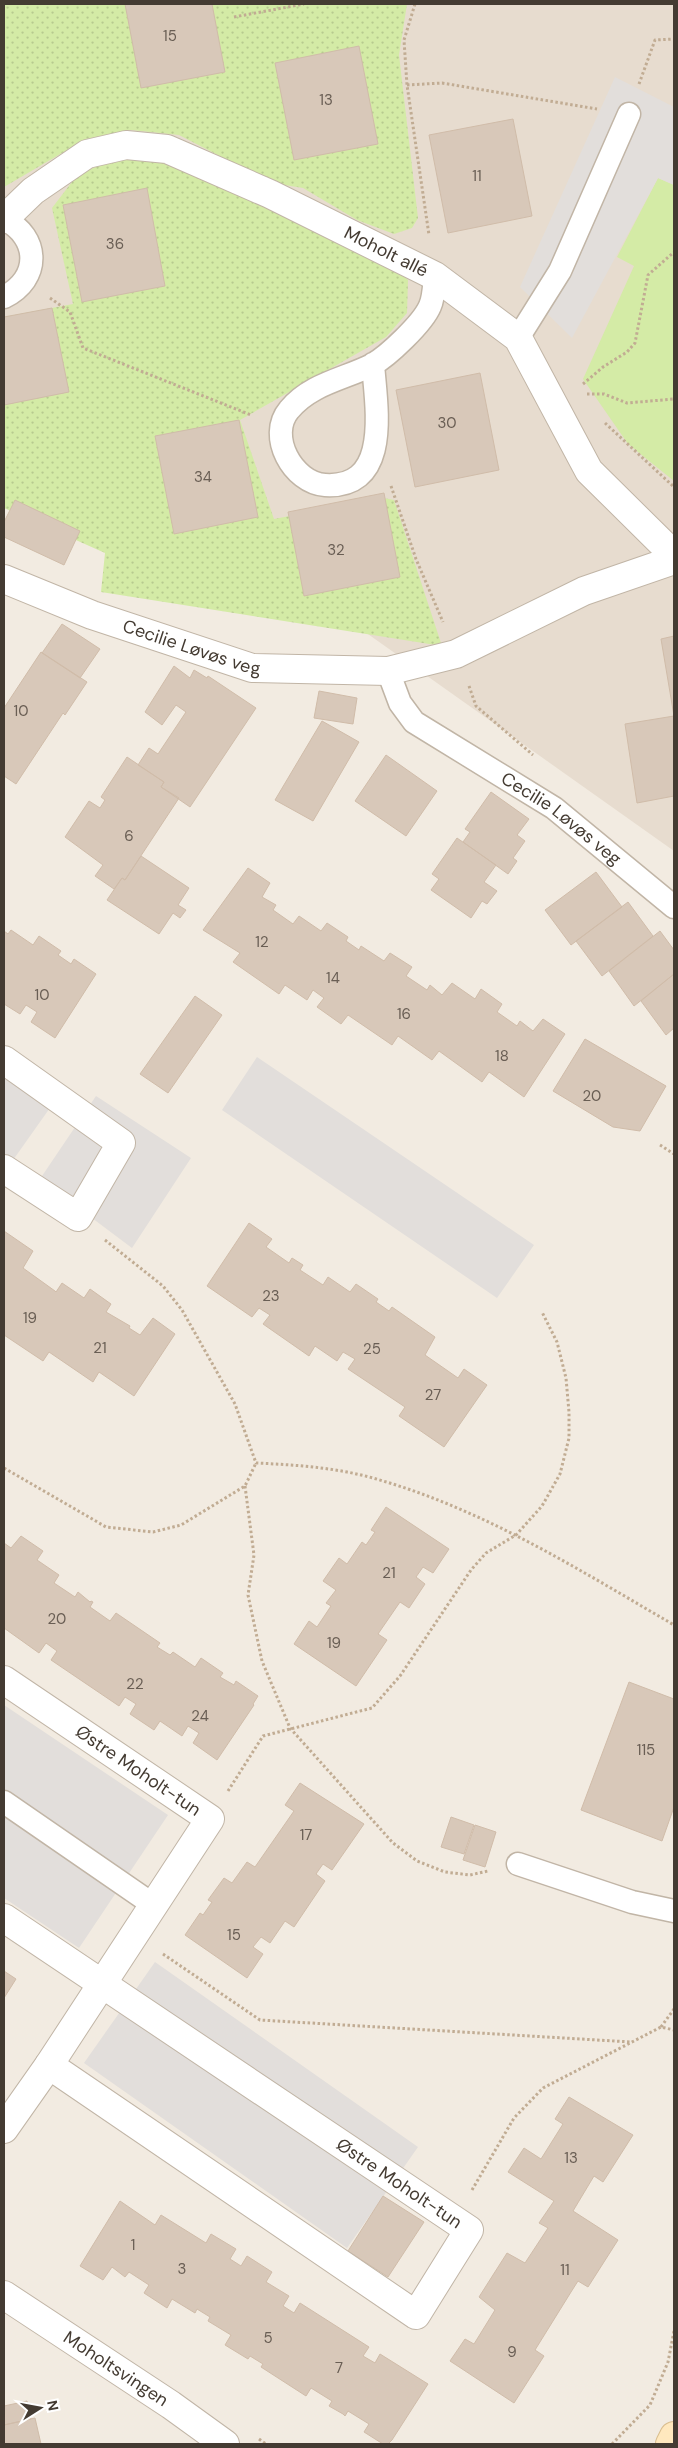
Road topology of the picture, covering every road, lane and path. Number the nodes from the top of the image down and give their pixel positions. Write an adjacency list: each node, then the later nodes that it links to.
1 (304, 4): 3 (path)
2 (415, 4): 5 (path)
3 (234, 17)
4 (674, 39): 6 (path)
5 (407, 85): 6 (path); 9 (path)
6 (628, 114): 12 (lane)
7 (4, 219): 9 (street, Moholt allé); 10 (lane)
8 (674, 252): 14 (path)
9 (435, 276): 12 (street, Moholt allé); 13 (lane)
10 (24, 281): 11 (lane); 17 (path)
11 (4, 297)
12 (518, 338): 19 (street, Moholt allé)
13 (372, 364): 17 (lane); 18 (lane)
14 (581, 386)
15 (581, 393): 16 (path)
16 (674, 399)
17 (282, 427): 18 (lane)
18 (372, 458): 22 (path)
19 (674, 555)
20 (674, 560): 22 (street, Cecilie Løvøs veg)
21 (4, 579): 23 (street, Cecilie Løvøs veg)
22 (456, 654): 23 (street, Cecilie Løvøs veg); 24 (path)
23 (388, 671): 25 (lane, Cecilie Løvøs veg)
24 (534, 755)
25 (674, 907)
26 (4, 1060): 30 (street)
27 (660, 1145): 28 (path)
28 (674, 1154)
29 (4, 1169): 30 (street)
30 (78, 1217): 32 (path)
31 (542, 1312): 35 (path)
32 (256, 1463): 34 (path); 35 (path)
33 (4, 1468): 34 (path)
34 (246, 1486): 38 (path)
35 (516, 1534): 36 (path); 38 (path)
36 (674, 1625)
37 (4, 1680): 40 (street, Østre Moholt-tun)
38 (290, 1728): 40 (path); 41 (path)
39 (4, 1802): 42 (lane)
40 (210, 1819): 42 (street, Østre Moholt-tun)
41 (518, 1864): 43 (lane)
42 (152, 1904): 45 (street, Østre Moholt-tun)
43 (674, 1911)
44 (4, 1918): 46 (street, Østre Moholt-tun)
45 (133, 1934): 46 (street, Østre Moholt-tun); 50 (path)
46 (101, 1985): 51 (street, Østre Moholt-tun); 53 (street, Østre Moholt-tun)
47 (674, 2009): 48 (path)
48 (661, 2027): 49 (path); 50 (path)
49 (674, 2030)
50 (631, 2042): 53 (path)
51 (49, 2065): 52 (street, Østre Moholt-tun); 53 (street, Østre Moholt-tun)
52 (4, 2128)
53 (454, 2220)
54 (4, 2295): 57 (street, Moholtsvingen)
55 (674, 2331): 58 (path)
56 (674, 2436): 59 (street)
57 (225, 2444)
58 (612, 2444)
59 (670, 2444)

